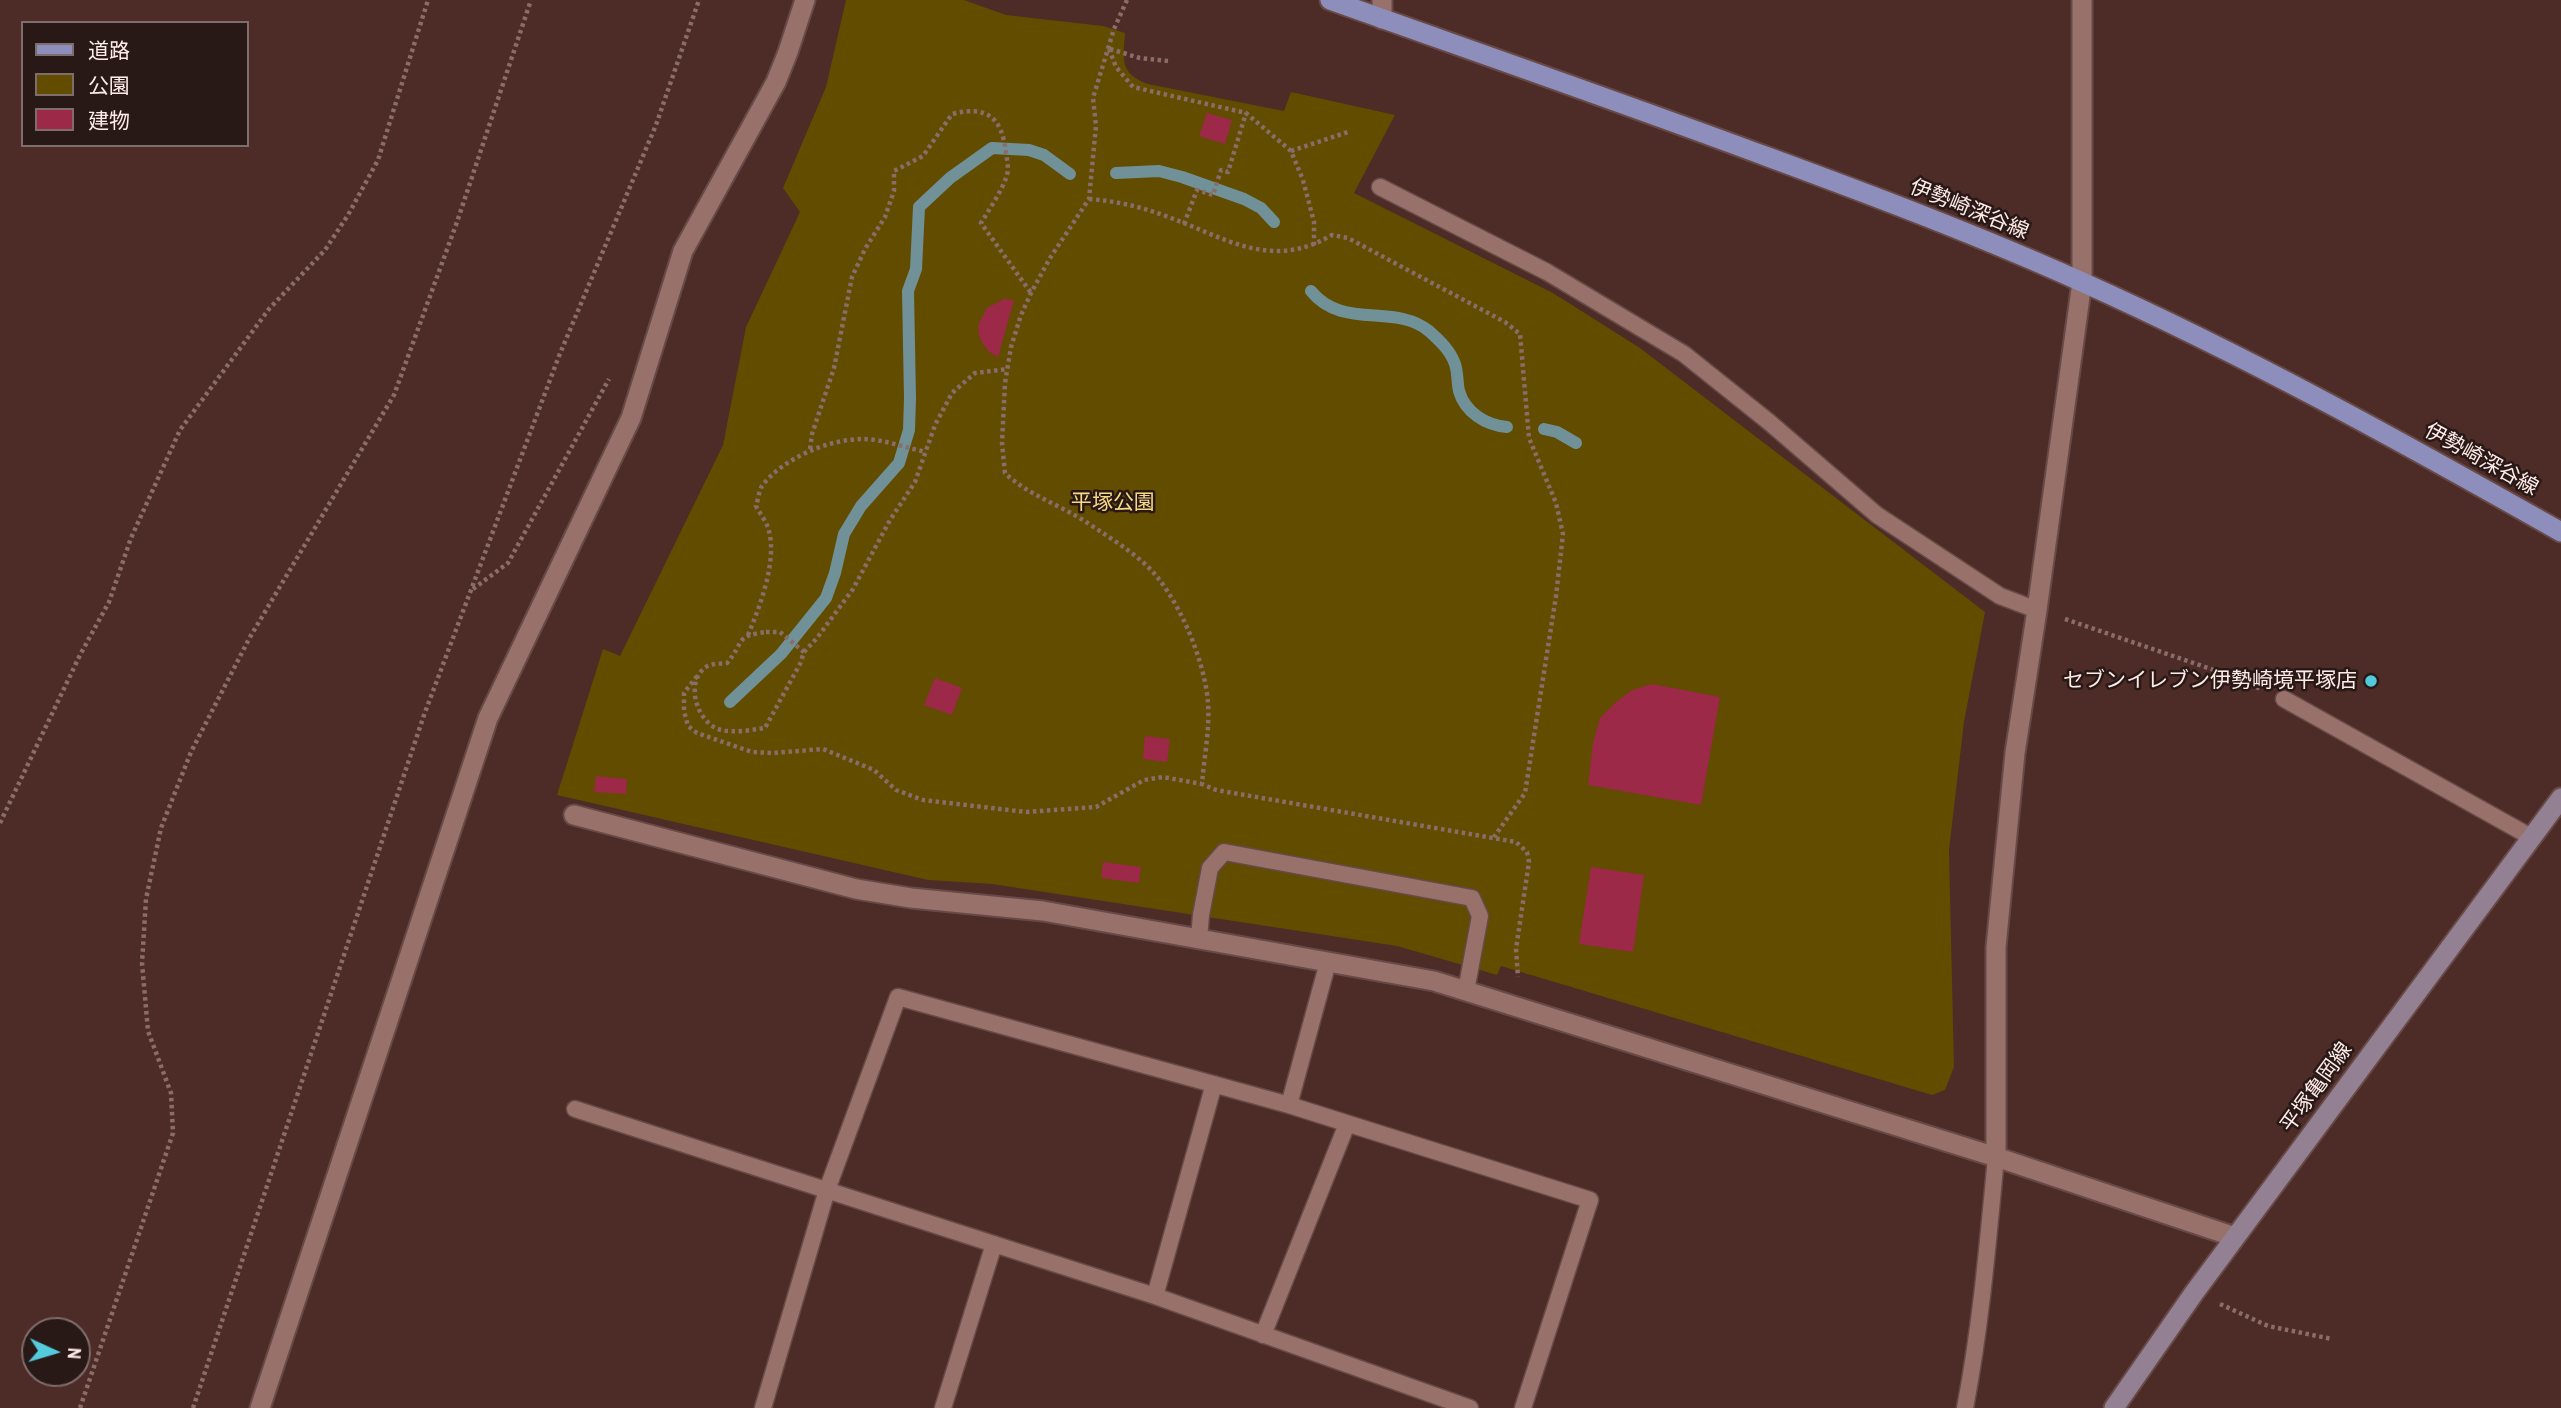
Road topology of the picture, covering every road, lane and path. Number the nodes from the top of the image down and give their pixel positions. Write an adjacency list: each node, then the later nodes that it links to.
1 (428, 0): 34 (path)
2 (531, 0): 53 (path)
3 (699, 0): 25 (path)
4 (805, 0): 55 (street)
5 (1127, 0): 9 (path)
6 (1330, 0): 8 (main road, 伊勢崎深谷線)
7 (2082, 0): 18 (street)
8 (1382, 9): 18 (main road, 伊勢崎深谷線)
9 (1109, 48): 10 (path); 11 (path); 15 (path)
10 (1168, 61)
11 (1246, 113): 13 (path); 16 (path)
12 (1348, 132): 13 (path)
13 (1291, 151): 17 (path)
14 (1380, 187): 26 (lane)
15 (1088, 199): 16 (path); 19 (path)
16 (1184, 224): 17 (path)
17 (1314, 246): 36 (path)
18 (2081, 282): 24 (main road, 伊勢崎深谷線); 26 (street)
19 (1031, 293): 20 (path); 22 (path)
20 (1007, 369): 23 (path); 31 (path)
21 (612, 374): 25 (path)
22 (810, 449): 23 (path); 27 (path)
23 (924, 452): 28 (path)
24 (2561, 532)
25 (472, 589): 54 (path)
26 (2037, 610): 30 (path); 45 (street)
27 (748, 635): 28 (path); 29 (path)
28 (803, 651): 29 (path)
29 (697, 676): 31 (path)
30 (2284, 699): 35 (lane)
31 (1202, 784): 36 (path)
32 (2561, 798): 35 (main road, 平塚亀岡線)
33 (574, 815): 37 (street)
34 (0, 823)
35 (2531, 837): 47 (main road, 平塚亀岡線)
36 (1494, 838): 39 (path)
37 (1199, 938): 38 (street); 40 (lane)
38 (1328, 961): 40 (street); 42 (lane)
39 (1518, 978)
40 (1466, 991): 45 (street)
41 (1214, 1084): 42 (lane); 46 (lane); 50 (lane)
42 (1289, 1105): 44 (lane)
43 (575, 1109): 46 (lane)
44 (1347, 1124): 51 (lane); 59 (lane)
45 (1996, 1157): 47 (street); 60 (lane)
46 (827, 1190): 48 (lane); 56 (lane)
47 (2235, 1237): 49 (main road, 平塚亀岡線)
48 (994, 1244): 50 (lane); 57 (lane)
49 (2194, 1293): 52 (path); 61 (main road, 平塚亀岡線)
50 (1155, 1296): 51 (lane)
51 (1263, 1335): 58 (lane)
52 (2332, 1339)
53 (80, 1408)
54 (193, 1408)
55 (260, 1408)
56 (765, 1408)
57 (943, 1408)
58 (1470, 1408)
59 (1523, 1408)
60 (1965, 1408)
61 (2114, 1408)

